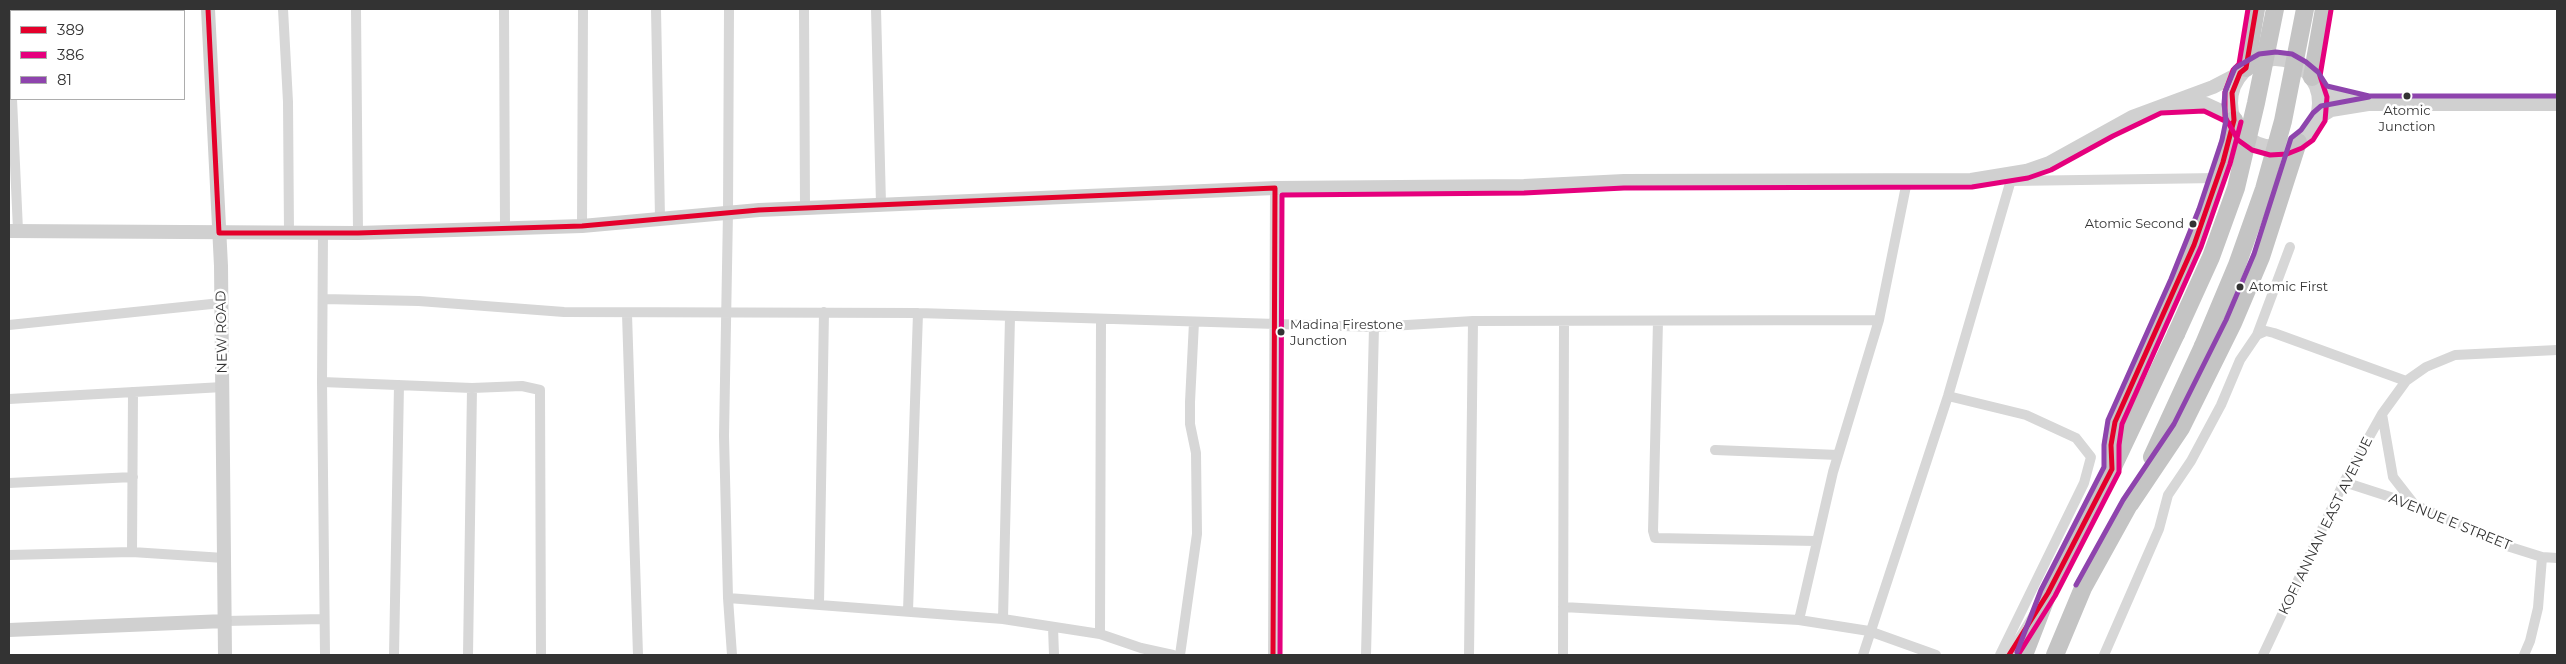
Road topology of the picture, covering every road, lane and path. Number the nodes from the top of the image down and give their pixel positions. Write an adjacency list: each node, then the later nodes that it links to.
1 (208, 9): 36 (street, NEW ROAD)
2 (283, 9): 37 (street)
3 (356, 9): 39 (street)
4 (504, 9): 34 (street)
5 (582, 9): 33 (street)
6 (656, 9): 32 (street)
7 (729, 9): 31 (street)
8 (804, 9): 30 (street)
9 (876, 9): 29 (street)
10 (2256, 9): 16 (highway)
11 (2275, 9): 70 (highway, bridge)
12 (2305, 9): 74 (highway, bridge)
13 (2324, 9): 17 (highway)
14 (9, 24): 15 (street)
15 (10, 52)
16 (2243, 71): 17 (street); 21 (street); 22 (street)
17 (2315, 83): 19 (street); 23 (street)
18 (12, 100): 35 (street)
19 (2368, 104): 20 (street); 23 (street)
20 (2557, 104)
21 (2159, 106): 22 (street); 25 (street)
22 (2233, 118): 24 (street); 26 (highway)
23 (2318, 118): 24 (street)
24 (2298, 142): 74 (highway)
25 (2012, 177): 26 (street); 27 (street); 65 (street)
26 (2218, 178): 70 (highway)
27 (1907, 181): 28 (street); 49 (street)
28 (1275, 188): 29 (street); 55 (street)
29 (881, 204): 30 (street)
30 (805, 208): 31 (street)
31 (728, 212): 32 (street); 46 (street)
32 (660, 218): 33 (street)
33 (582, 226): 34 (street)
34 (505, 228): 39 (street)
35 (13, 230): 36 (street)
36 (219, 233): 37 (street); 42 (street, NEW ROAD)
37 (289, 233): 38 (street)
38 (323, 233): 39 (street); 41 (street)
39 (358, 233)
40 (2290, 247): 57 (street)
41 (323, 299): 45 (street); 60 (street)
42 (221, 303): 54 (street); 62 (street, NEW ROAD)
43 (824, 312): 44 (street); 46 (street); 84 (street)
44 (918, 313): 47 (street); 86 (street)
45 (627, 314): 46 (street); 102 (street)
46 (725, 314): 83 (street)
47 (1010, 317): 48 (street); 88 (street)
48 (1101, 319): 53 (street); 94 (street)
49 (1879, 320): 52 (street); 69 (street)
50 (1473, 321): 51 (street); 56 (street); 109 (street)
51 (1564, 321): 52 (street); 85 (street)
52 (1658, 321): 76 (street)
53 (1194, 322): 55 (street); 106 (street)
54 (9, 325)
55 (1273, 325): 56 (street); 107 (street)
56 (1374, 327): 108 (street)
57 (2257, 335): 59 (street); 116 (street)
58 (2557, 350): 59 (street, KOFI ANNAN EAST AVENUE)
59 (2406, 381): 67 (street, KOFI ANNAN EAST AVENUE)
60 (322, 382): 61 (street); 87 (street)
61 (399, 385): 63 (street); 99 (street)
62 (223, 388): 64 (street); 80 (street, NEW ROAD)
63 (472, 388): 100 (street); 101 (street)
64 (133, 392): 66 (street); 71 (street)
65 (1948, 396): 93 (street); 113 (street)
66 (9, 399)
67 (2382, 414): 73 (street, KOFI ANNAN EAST AVENUE); 75 (street)
68 (1715, 450): 69 (street)
69 (1838, 455): 76 (street)
70 (2112, 469): 82 (highway)
71 (133, 477): 72 (street); 77 (street)
72 (9, 482)
73 (2344, 482): 75 (street, AVENUE E STREET); 117 (street, KOFI ANNAN EAST AVENUE)
74 (2130, 504): 96 (highway)
75 (2415, 505): 79 (street, AVENUE E STREET)
76 (1816, 541): 89 (street)
77 (132, 552): 78 (street); 80 (street)
78 (9, 555)
79 (2542, 557): 81 (street, AVENUE E STREET); 118 (street)
80 (224, 558): 90 (street, NEW ROAD)
81 (2557, 558)
82 (2048, 593): 114 (street); 115 (highway)
83 (728, 598): 84 (street); 103 (street)
84 (819, 604): 86 (street)
85 (1563, 608): 89 (street); 110 (street)
86 (908, 611): 88 (street)
87 (324, 619): 90 (street); 98 (street)
88 (1003, 620): 91 (street)
89 (1799, 620): 93 (street)
90 (225, 621): 92 (street); 97 (street, NEW ROAD)
91 (1053, 627): 94 (street); 104 (street)
92 (9, 630)
93 (1869, 631): 111 (street); 112 (street)
94 (1100, 634): 95 (street)
95 (1141, 652): 105 (street)
96 (2057, 652)
97 (225, 655)
98 (325, 655)
99 (394, 655)
100 (468, 655)
101 (541, 655)
102 (638, 655)
103 (732, 655)
104 (1054, 655)
105 (1173, 655)
106 (1180, 655)
107 (1273, 655)
108 (1366, 655)
109 (1469, 655)
110 (1563, 655)
111 (1863, 655)
112 (1936, 655)
113 (2000, 655)
114 (2009, 655)
115 (2024, 655)
116 (2104, 655)
117 (2263, 655)
118 (2524, 655)

